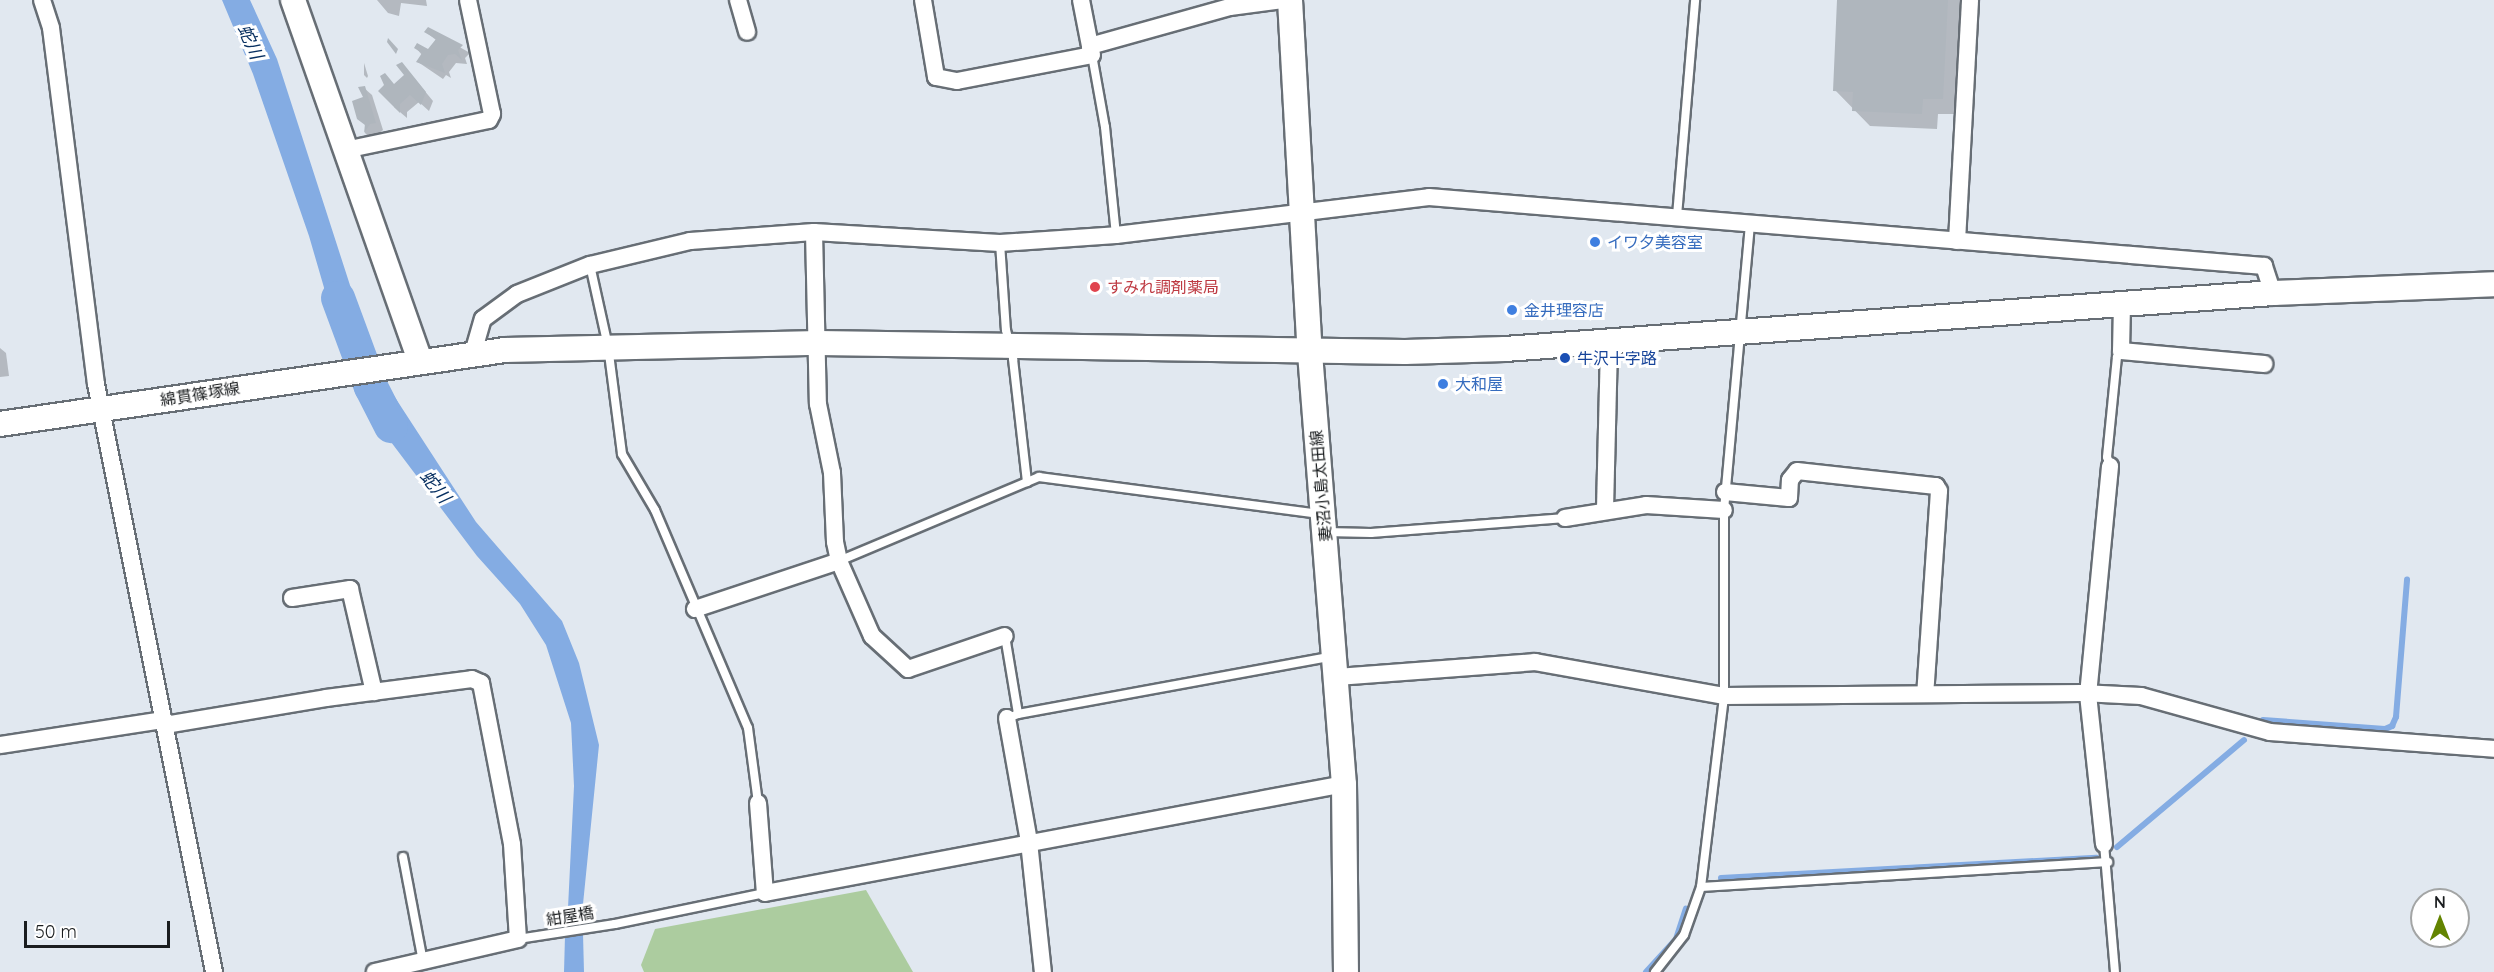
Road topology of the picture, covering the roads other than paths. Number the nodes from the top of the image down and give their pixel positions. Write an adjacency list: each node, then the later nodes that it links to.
1 (42, 0): 35 (street)
2 (293, 0): 13 (main road)
3 (468, 0): 13 (street)
4 (738, 0): 11 (street)
5 (923, 0): 12 (street)
6 (1081, 0): 12 (street)
7 (1283, 0): 12 (street)
8 (1290, 0): 14 (main road, 妻沼小島太田線)
9 (1695, 0): 15 (lane)
10 (1970, 0): 19 (street)
11 (747, 32)
12 (1091, 51): 18 (lane)
13 (345, 150): 33 (main road)
14 (1301, 214): 15 (street); 18 (street); 32 (main road, 妻沼小島太田線)
15 (1677, 216): 16 (street)
16 (1750, 223): 19 (street); 25 (lane)
17 (814, 232): 20 (street); 21 (street); 27 (street)
18 (1116, 235): 20 (street)
19 (1957, 241): 23 (street)
20 (1000, 243): 28 (lane)
21 (590, 265): 29 (lane); 31 (street)
22 (2494, 284): 23 (main road, 綿貫篠塚線)
23 (2273, 293): 24 (main road, 綿貫篠塚線)
24 (2122, 304): 25 (main road, 綿貫篠塚線); 30 (street)
25 (1743, 331): 26 (main road, 綿貫篠塚線); 39 (lane)
26 (1609, 341): 32 (main road, 綿貫篠塚線); 40 (street)
27 (819, 343): 28 (main road, 綿貫篠塚線); 29 (main road, 綿貫篠塚線); 44 (street)
28 (1010, 345): 32 (main road, 綿貫篠塚線); 38 (lane)
29 (608, 346): 31 (main road, 綿貫篠塚線); 46 (lane)
30 (2121, 351): 34 (street); 37 (lane)
31 (473, 352): 33 (main road, 綿貫篠塚線)
32 (1310, 353): 43 (main road, 妻沼小島太田線)
33 (410, 361): 35 (main road, 綿貫篠塚線)
34 (2264, 363)
35 (104, 409): 36 (main road, 綿貫篠塚線); 54 (street)
36 (0, 424)
37 (2110, 466): 51 (street)
38 (1027, 482): 43 (lane); 44 (lane)
39 (1725, 492): 41 (lane); 50 (street)
40 (1605, 509): 41 (street); 42 (street)
41 (1724, 510): 52 (lane)
42 (1565, 518): 43 (lane)
43 (1324, 523): 48 (main road, 妻沼小島太田線)
44 (839, 561): 46 (street); 47 (street)
45 (292, 598): 49 (street)
46 (695, 609): 58 (lane)
47 (1005, 636): 53 (lane)
48 (1336, 666): 52 (street); 53 (lane); 57 (main road, 妻沼小島太田線)
49 (374, 692): 54 (street); 65 (street)
50 (1925, 694): 51 (street); 52 (street)
51 (2088, 695): 56 (street); 60 (street)
52 (1724, 696): 63 (lane)
53 (1012, 716): 59 (street)
54 (165, 723): 55 (street); 67 (street)
55 (0, 745)
56 (2494, 749)
57 (1344, 784): 59 (street); 70 (main road, 妻沼小島太田線)
58 (758, 803): 64 (street)
59 (1029, 842): 64 (street); 69 (street)
60 (2104, 844): 62 (lane)
61 (403, 857): 66 (lane)
62 (2108, 862): 63 (lane); 72 (lane)
63 (1701, 887): 71 (lane)
64 (765, 893): 65 (lane, 紺屋橋)
65 (518, 939): 66 (street)
66 (423, 962): 68 (street)
67 (214, 972)
68 (375, 972)
69 (1043, 972)
70 (1346, 972)
71 (1655, 972)
72 (2115, 972)

